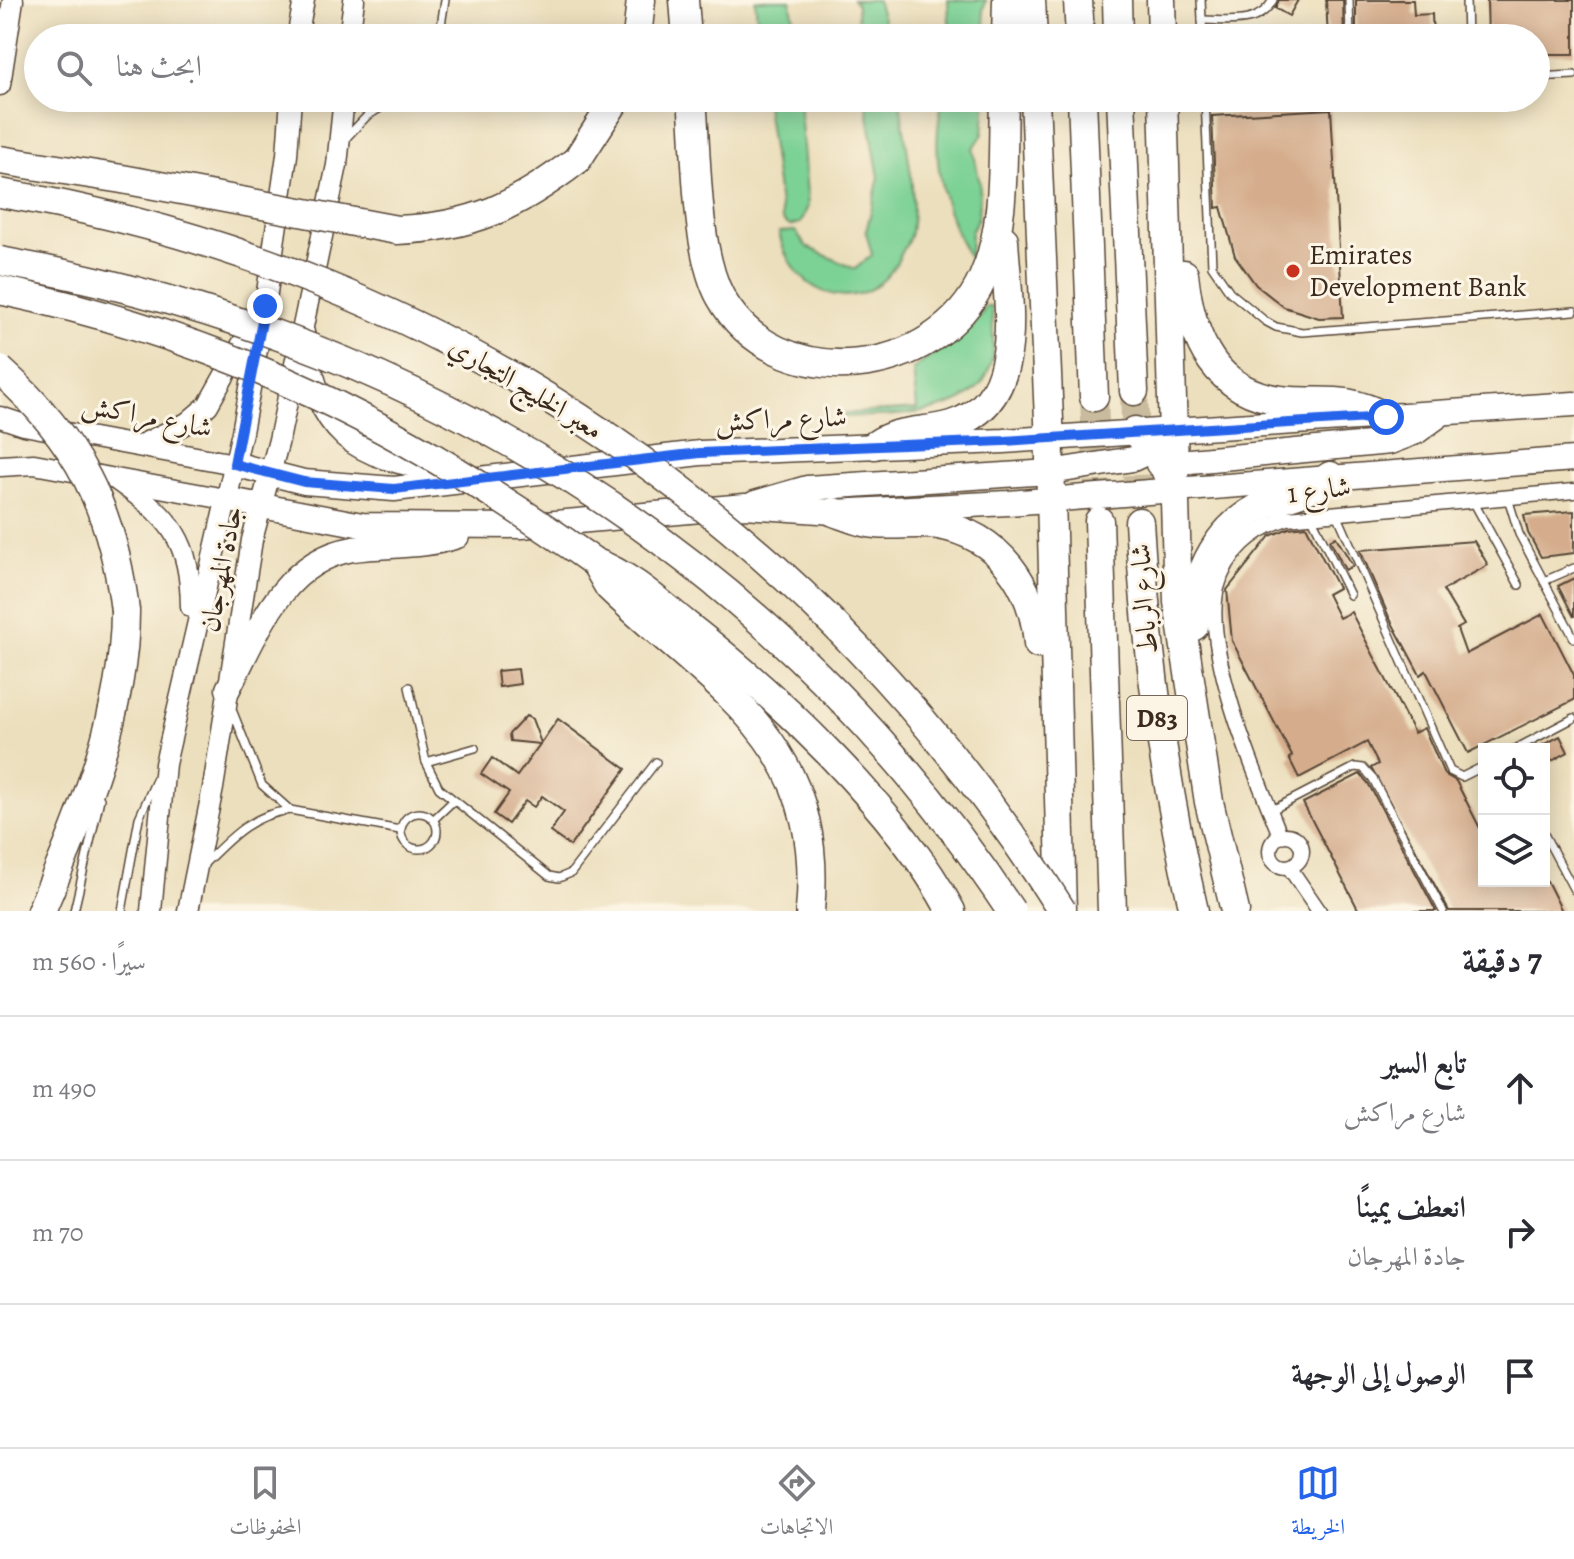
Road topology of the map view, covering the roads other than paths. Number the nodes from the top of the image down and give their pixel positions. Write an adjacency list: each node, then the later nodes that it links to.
1 (13, 0): 32 (main road)
2 (304, 0): 17 (main road)
3 (354, 0): 18 (main road)
4 (445, 0): 19 (lane)
5 (641, 0): 20 (highway)
6 (684, 0): 21 (highway)
7 (1007, 0): 22 (highway)
8 (1031, 0): 23 (highway)
9 (1078, 0): 24 (highway)
10 (1117, 0): 25 (highway)
11 (1161, 0): 26 (highway)
12 (1201, 0): 16 (lane)
13 (1273, 0): 16 (lane)
14 (1349, 0): 28 (lane)
15 (1466, 0): 29 (lane)
16 (1202, 20): 27 (lane)
17 (300, 24)
18 (351, 24)
19 (441, 24)
20 (638, 24)
21 (686, 24)
22 (1006, 24)
23 (1032, 24)
24 (1079, 24)
25 (1118, 24)
26 (1162, 24)
27 (1202, 24)
28 (1350, 24)
29 (1467, 24)
30 (1573, 74): 31 (lane)
31 (1550, 76)
32 (0, 85)
33 (290, 112): 51 (main road, جادة المهرجان)
34 (343, 112): 44 (main road, جادة المهرجان)
35 (374, 112): 44 (lane)
36 (608, 112): 45 (highway, bridge)
37 (693, 112): 46 (highway)
38 (1003, 112): 46 (highway)
39 (1036, 112): 61 (highway)
40 (1083, 112): 56 (highway)
41 (1122, 112): 55 (highway)
42 (1163, 112): 48 (highway)
43 (1206, 112): 52 (lane)
44 (340, 148): 53 (main road, جادة المهرجان)
45 (0, 160)
46 (1000, 187): 63 (highway)
47 (0, 193): 124 (highway, معبر الخليج التجاري, bridge)
48 (1165, 220): 60 (highway); 64 (highway)
49 (0, 261): 123 (highway, معبر الخليج التجاري, bridge)
50 (0, 290): 85 (highway, bridge)
51 (265, 306): 62 (main road); 66 (main road, جادة المهرجان)
52 (1574, 311)
53 (302, 331): 68 (main road, جادة المهرجان); 71 (main road)
54 (0, 370): 95 (highway, bridge)
55 (1134, 391)
56 (1094, 397)
57 (1574, 404): 58 (main road, شارع مراكش)
58 (1442, 413): 60 (main road, شارع مراكش); 64 (main road)
59 (0, 417): 62 (main road, شارع مراكش)
60 (1386, 417): 64 (main road, شارع مراكش)
61 (1050, 438): 63 (main road, شارع مراكش); 64 (main road, شارع مراكش); 72 (highway)
62 (142, 444): 66 (main road, شارع مراكش)
63 (875, 445): 71 (main road, شارع مراكش)
64 (1162, 454): 69 (main road, شارع مراكش); 72 (main road, شارع مراكش); 72 (main road); 97 (highway)
65 (1574, 459): 69 (main road, شارع مراكش)
66 (234, 464): 68 (main road, شارع مراكش); 75 (main road, جادة المهرجان)
67 (0, 466): 70 (main road, شارع مراكش)
68 (270, 473): 71 (main road, شارع مراكش); 78 (main road, جادة المهرجان)
69 (1330, 476): 97 (highway)
70 (115, 478): 75 (main road, شارع مراكش); 90 (main road)
71 (488, 479)
72 (1050, 486): 77 (main road); 79 (main road, شارع مراكش); 94 (highway)
73 (1574, 491): 74 (street, شارع 1)
74 (1508, 498): 76 (street, شارع 1); 87 (lane)
75 (225, 499): 78 (main road, شارع مراكش); 90 (main road, جادة المهرجان)
76 (1473, 501): 80 (street, شارع 1); 88 (lane)
77 (745, 506): 79 (main road, شارع مراكش); 84 (main road, شارع مراكش)
78 (261, 507): 84 (main road, شارع مراكش); 93 (main road, جادة المهرجان)
79 (834, 512): 94 (highway)
80 (1337, 512): 81 (street, شارع 1); 103 (lane)
81 (1310, 514): 89 (lane); 108 (street, شارع 1)
82 (1099, 521): 125 (highway, شارع الرباط / D83)
83 (1139, 522): 126 (highway, شارع الرباط / D83)
84 (479, 527): 93 (main road)
85 (594, 562): 121 (highway); 122 (highway)
86 (1574, 568): 87 (lane)
87 (1544, 581): 91 (lane)
88 (1519, 585)
89 (1350, 595)
90 (192, 638): 102 (main road, جادة المهرجان)
91 (1574, 638)
92 (409, 687): 100 (lane)
93 (227, 692): 107 (lane); 114 (main road, جادة المهرجان)
94 (1055, 698): 124 (highway)
95 (111, 718): 104 (lane); 116 (highway)
96 (1574, 718): 98 (lane)
97 (1197, 735): 127 (highway)
98 (1526, 743)
99 (475, 748): 100 (lane)
100 (426, 762): 106 (lane)
101 (656, 762): 106 (lane)
102 (165, 764): 118 (lane); 119 (main road, جادة المهرجان)
103 (1478, 769)
104 (105, 777)
105 (102, 792): 117 (lane)
106 (452, 802): 109 (lane)
107 (290, 810): 110 (lane); 114 (lane)
108 (1270, 811): 111 (street, شارع 1); 129 (lane)
109 (433, 820): 110 (lane); 110 (lane)
110 (400, 830)
111 (1280, 835): 113 (street); 113 (street)
112 (1550, 845): 115 (lane)
113 (1289, 867): 128 (street)
114 (196, 871): 120 (main road, جادة المهرجان)
115 (1574, 890)
116 (41, 911)
117 (74, 911)
118 (122, 911)
119 (151, 911)
120 (188, 911)
121 (810, 911)
122 (951, 911)
123 (1011, 911)
124 (1062, 911)
125 (1112, 911)
126 (1194, 911)
127 (1235, 911)
128 (1319, 911)
129 (1443, 911)

